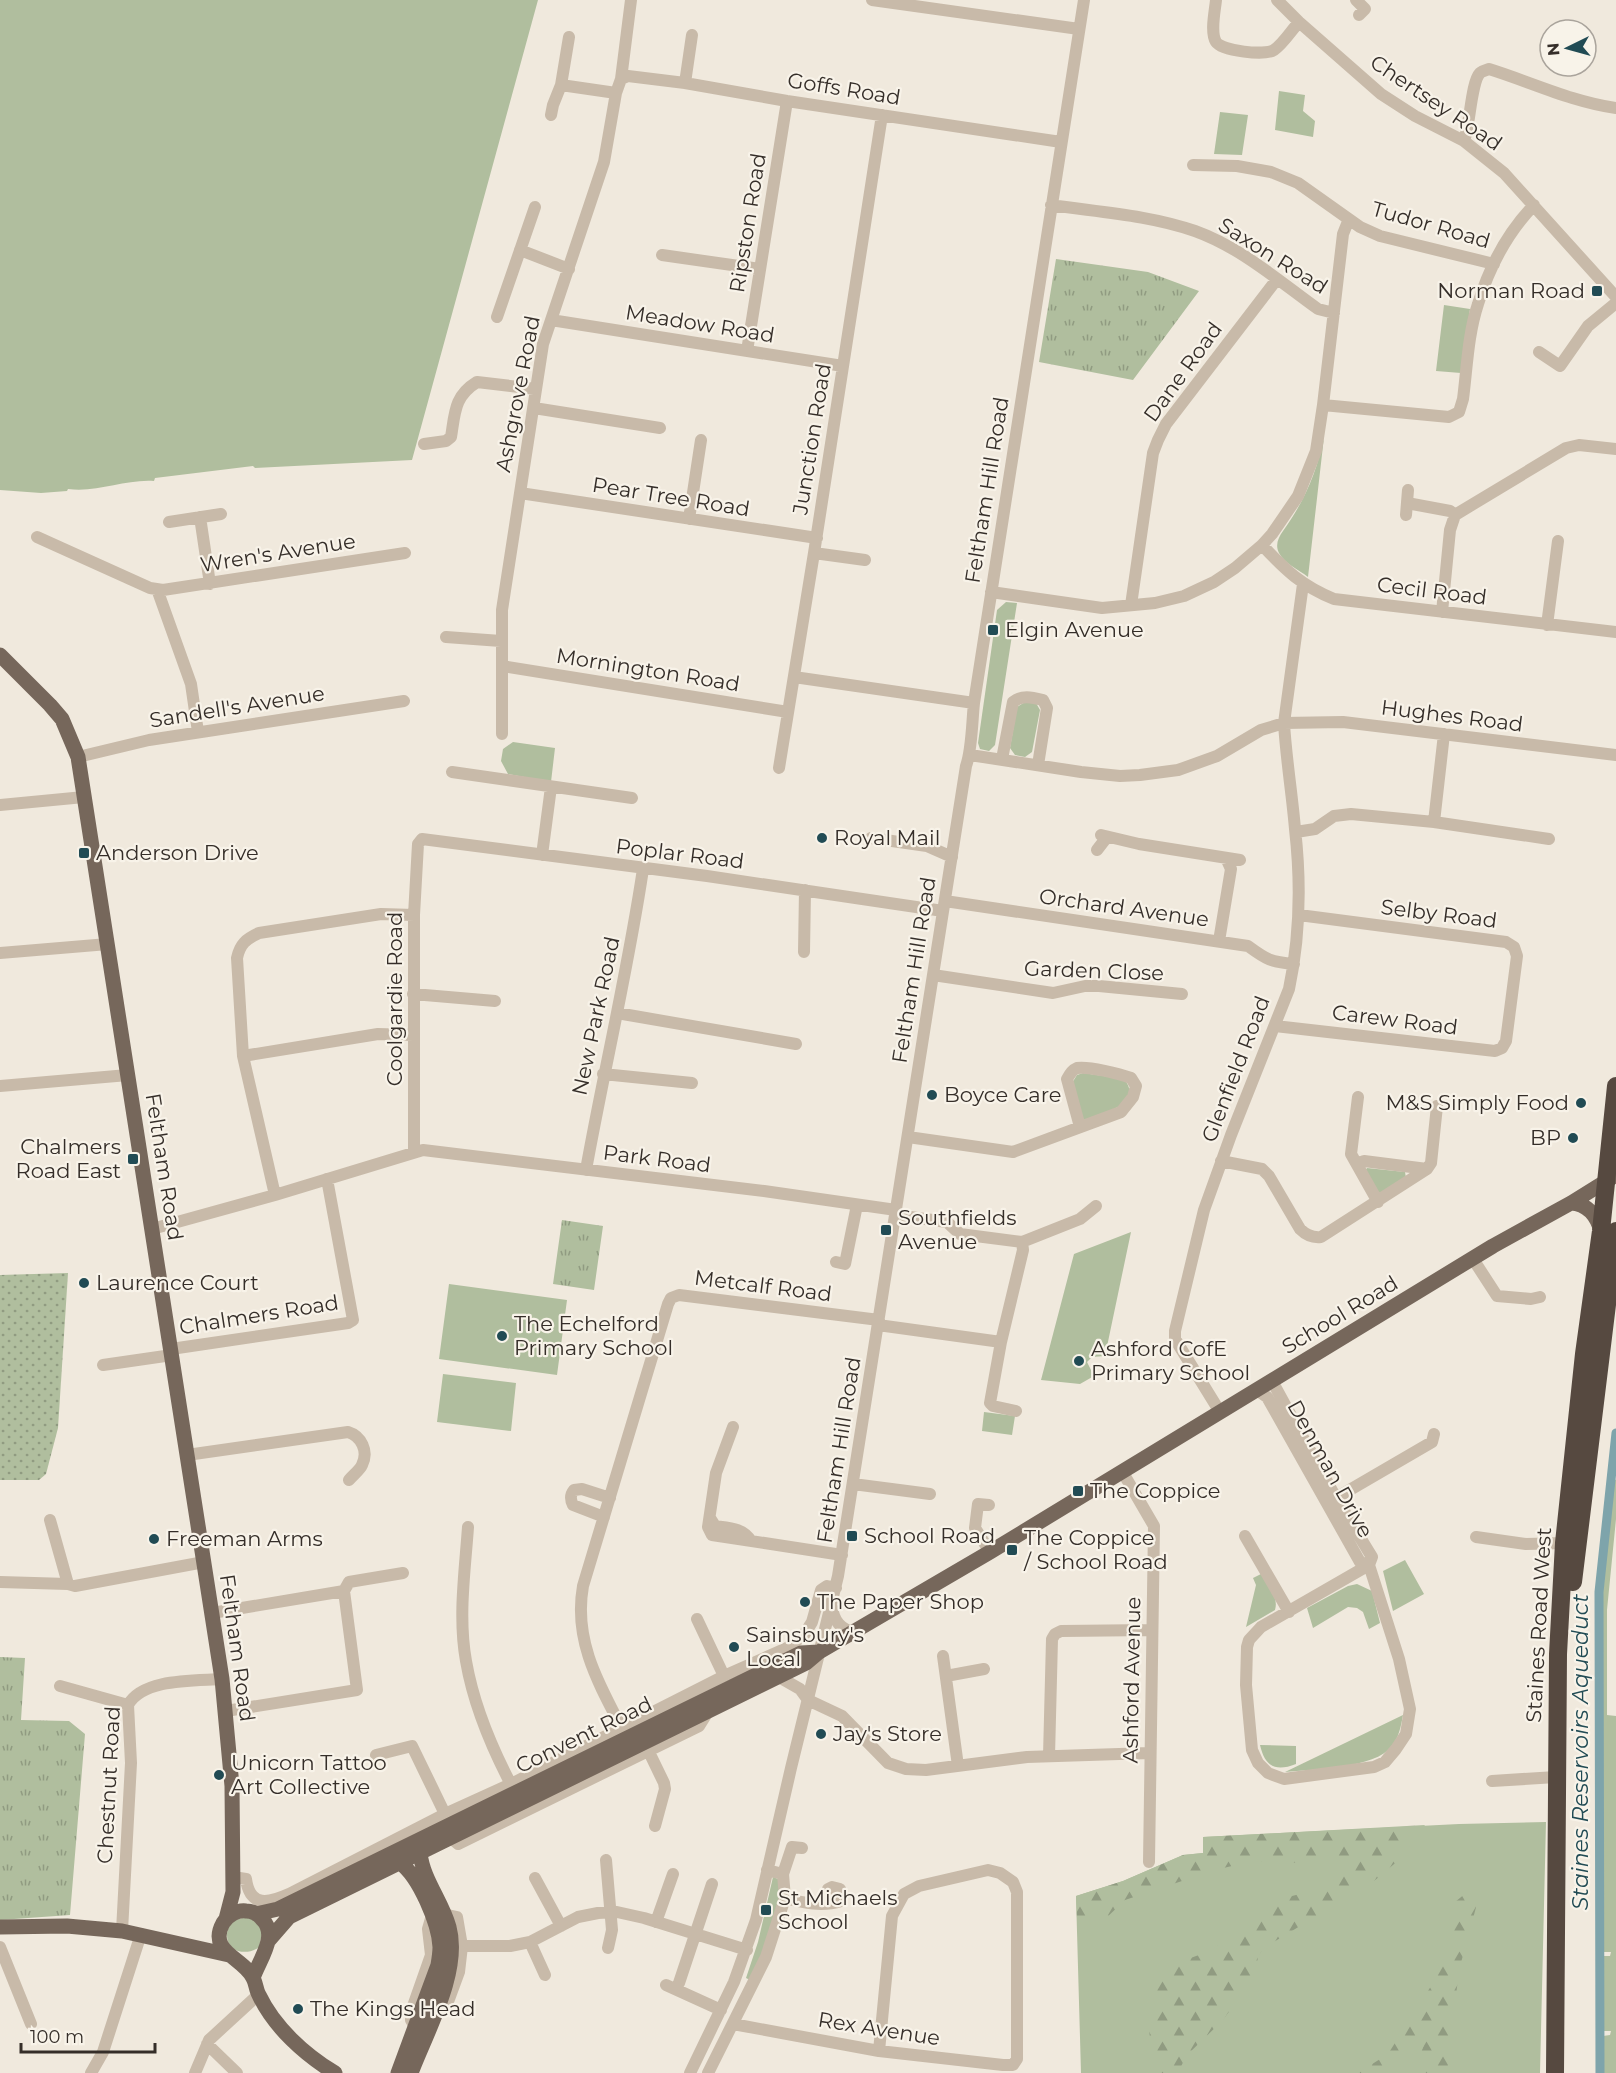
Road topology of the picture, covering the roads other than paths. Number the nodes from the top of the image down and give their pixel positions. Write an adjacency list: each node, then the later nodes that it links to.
1 (631, 0): 12 (street, Ashgrove Road)
2 (872, 0): 9 (street)
3 (1084, 0): 9 (street, Feltham Hill Road)
4 (1216, 0): 8 (street)
5 (1356, 0): 7 (street)
6 (1285, 3): 8 (street, Chertsey Road)
7 (1359, 15)
8 (1299, 22): 20 (street, Chertsey Road)
9 (1079, 29): 21 (street, Feltham Hill Road)
10 (692, 35): 13 (street)
11 (569, 37): 14 (street)
12 (621, 79): 13 (street, Goffs Road); 15 (street, Ashgrove Road)
13 (685, 83): 16 (street, Goffs Road)
14 (561, 85): 15 (street); 18 (street)
15 (616, 93): 30 (street, Ashgrove Road)
16 (787, 101): 19 (street, Goffs Road); 31 (street, Ripston Road)
17 (1616, 108): 20 (street)
18 (551, 115)
19 (882, 115): 21 (street, Goffs Road); 40 (street, Junction Road)
20 (1464, 141): 24 (street, Chertsey Road)
21 (1061, 142): 23 (street, Feltham Hill Road)
22 (1193, 165): 26 (street, Tudor Road)
23 (1051, 205): 32 (street, Saxon Road); 65 (street, Feltham Hill Road)
24 (1534, 205): 29 (street); 33 (street, Chertsey Road)
25 (535, 207): 27 (street)
26 (1349, 219): 29 (street, Tudor Road); 35 (street)
27 (520, 250): 30 (street); 36 (street)
28 (662, 255): 31 (street)
29 (1494, 264): 42 (street)
30 (569, 269): 37 (street, Ashgrove Road)
31 (760, 269): 38 (street, Ripston Road)
32 (1276, 279): 35 (street, Saxon Road); 66 (street, Dane Road)
33 (1616, 297)
34 (1616, 303): 39 (street)
35 (1334, 313): 42 (street)
36 (497, 317)
37 (551, 320): 38 (street, Meadow Road); 41 (street, Ashgrove Road)
38 (747, 351): 40 (street, Meadow Road)
39 (1539, 352)
40 (843, 366): 56 (street, Junction Road)
41 (536, 389): 43 (street, Ashgrove Road); 46 (street)
42 (1323, 405): 58 (street)
43 (534, 408): 44 (street); 48 (street, Ashgrove Road)
44 (660, 428)
45 (701, 440): 53 (street)
46 (424, 444)
47 (1616, 449): 51 (street)
48 (520, 493): 53 (street, Pear Tree Road); 71 (street, Ashgrove Road)
49 (1407, 503): 51 (street)
50 (221, 514): 52 (street)
51 (1455, 515): 67 (street)
52 (200, 517): 54 (street); 62 (street)
53 (689, 519): 56 (street, Pear Tree Road)
54 (169, 522)
55 (37, 537): 64 (street, Wren's Avenue)
56 (817, 538): 60 (street, Junction Road)
57 (1558, 541): 68 (street)
58 (1262, 545): 63 (street, Cecil Road); 66 (street)
59 (405, 552): 62 (street, Wren's Avenue)
60 (814, 554): 61 (street); 74 (street, Junction Road)
61 (865, 560)
62 (210, 584): 64 (street, Wren's Avenue)
63 (1303, 584): 67 (street, Cecil Road); 78 (street, Glenfield Road)
64 (157, 589): 79 (street)
65 (991, 592): 66 (street); 76 (street, Feltham Hill Road)
66 (1131, 605)
67 (1442, 612): 68 (street, Cecil Road)
68 (1547, 625): 69 (street, Cecil Road)
69 (1616, 632)
70 (446, 637): 71 (street)
71 (501, 641): 73 (street, Ashgrove Road)
72 (2, 660): 84 (main road, Feltham Road)
73 (502, 666): 77 (street, Mornington Road); 80 (street, Ashgrove Road)
74 (794, 677): 76 (street); 77 (street, Junction Road)
75 (404, 701): 79 (street, Sandell's Avenue)
76 (974, 703): 82 (street, Feltham Hill Road)
77 (788, 712): 87 (street, Junction Road)
78 (1284, 723): 81 (street, Hughes Road); 86 (street, Hughes Road); 96 (street, Glenfield Road)
79 (198, 732): 84 (street, Sandell's Avenue)
80 (502, 734)
81 (1444, 734): 83 (street, Hughes Road); 95 (street)
82 (970, 755): 85 (street, Hughes Road); 102 (street, Feltham Hill Road)
83 (1616, 755)
84 (78, 757): 91 (main road, Feltham Road)
85 (1002, 759): 86 (street, Hughes Road); 86 (street)
86 (1038, 765)
87 (779, 768)
88 (452, 772): 89 (street)
89 (551, 787): 90 (street); 101 (street)
90 (614, 796): 92 (street); 94 (street)
91 (84, 798): 93 (street); 111 (main road, Feltham Road)
92 (632, 798)
93 (0, 805)
94 (611, 809)
95 (1434, 822): 96 (street); 98 (street)
96 (1296, 832): 109 (street, Glenfield Road)
97 (871, 838): 102 (street)
98 (1549, 839)
99 (418, 847): 101 (street, Poplar Road); 108 (street, Coolgardie Road)
100 (1097, 850): 103 (street)
101 (542, 855): 105 (street, Poplar Road)
102 (952, 857): 107 (street, Feltham Hill Road)
103 (1226, 858): 104 (street); 110 (street)
104 (1240, 860)
105 (643, 869): 106 (street, Poplar Road); 119 (street, New Park Road)
106 (805, 891): 107 (street, Poplar Road); 112 (street)
107 (944, 906): 110 (street, Orchard Avenue); 115 (street, Feltham Hill Road)
108 (414, 915): 116 (street, Coolgardie Road); 124 (street)
109 (1299, 915): 114 (street, Glenfield Road); 122 (street, Selby Road)
110 (1219, 941): 114 (street, Orchard Avenue)
111 (108, 944): 113 (street); 126 (main road, Feltham Road)
112 (804, 952)
113 (0, 953)
114 (1294, 964): 120 (street, Glenfield Road)
115 (933, 975): 117 (street, Garden Close); 133 (street, Feltham Hill Road)
116 (414, 994): 118 (street); 121 (street, Coolgardie Road)
117 (1182, 994)
118 (495, 1001)
119 (617, 1013): 123 (street); 125 (street, New Park Road)
120 (1275, 1026): 122 (street, Carew Road); 135 (street, Glenfield Road)
121 (413, 1035): 124 (street); 134 (street, Coolgardie Road)
122 (1506, 1041)
123 (796, 1044)
124 (243, 1056): 141 (street)
125 (603, 1074): 127 (street); 138 (street, New Park Road)
126 (128, 1075): 128 (street); 147 (main road, Feltham Road)
127 (692, 1083)
128 (0, 1086)
129 (1616, 1086): 140 (highway, Staines Road West)
130 (1358, 1097): 136 (street)
131 (1437, 1106): 137 (street)
132 (1080, 1127): 132 (street); 133 (street)
133 (908, 1137): 146 (street, Feltham Hill Road)
134 (414, 1152): 138 (street, Park Road); 139 (street)
135 (1221, 1161): 142 (street); 160 (street, Glenfield Road)
136 (1356, 1164): 137 (street); 142 (street)
137 (1427, 1169): 142 (street)
138 (586, 1170): 144 (street, Park Road)
139 (327, 1179): 141 (street); 155 (street, Chalmers Road)
140 (1611, 1179): 143 (main road, School Road); 148 (highway, Staines Road West)
141 (275, 1195): 147 (street)
142 (1378, 1202)
143 (1571, 1203): 148 (main road); 150 (main road, School Road)
144 (857, 1205): 146 (street, Park Road); 151 (street)
145 (1096, 1206): 149 (street)
146 (896, 1213): 149 (street); 153 (street, Feltham Hill Road)
147 (152, 1229): 155 (main road, Feltham Road)
148 (1609, 1231): 176 (highway, Staines Road West); 268 (highway, Staines Road West)
149 (1022, 1242): 154 (street)
150 (1473, 1259): 152 (street); 157 (main road, School Road)
151 (836, 1262)
152 (1540, 1298)
153 (878, 1323): 154 (street); 166 (street, Feltham Hill Road); 168 (street, Metcalf Road)
154 (1001, 1342): 159 (street)
155 (171, 1352): 156 (street); 163 (main road, Feltham Road)
156 (103, 1365)
157 (1272, 1381): 158 (main road, School Road); 169 (street, Denman Drive)
158 (1257, 1390): 160 (main road, School Road); 169 (street, Denman Drive)
159 (1017, 1411)
160 (1220, 1412): 164 (main road, School Road)
161 (733, 1427): 178 (street)
162 (1434, 1434): 169 (street)
163 (187, 1455): 165 (street); 179 (main road, Feltham Road)
164 (1122, 1472): 177 (main road, School Road); 190 (street, Ashford Avenue)
165 (349, 1480)
166 (853, 1484): 167 (street); 178 (street, Feltham Hill Road)
167 (930, 1494)
168 (609, 1498): 171 (street, Metcalf Road); 171 (street)
169 (1332, 1500): 180 (street, Denman Drive)
170 (989, 1505): 177 (street)
171 (604, 1516): 204 (street, Metcalf Road)
172 (50, 1520): 183 (street)
173 (468, 1527): 212 (street)
174 (1245, 1536): 187 (street)
175 (1476, 1537): 176 (street)
176 (1564, 1544): 210 (highway, Staines Road West)
177 (990, 1551): 191 (main road, School Road)
178 (842, 1555): 184 (street, Feltham Hill Road)
179 (204, 1562): 183 (street); 188 (main road, Feltham Road)
180 (1370, 1565): 187 (street, Denman Drive); 187 (street, Denman Drive)
181 (403, 1573): 185 (street)
182 (0, 1581): 183 (street)
183 (68, 1584)
184 (836, 1588): 186 (street, Feltham Hill Road); 195 (street, Convent Road)
185 (344, 1591): 188 (street); 203 (street)
186 (832, 1602): 191 (street); 192 (street, Feltham Hill Road)
187 (1288, 1612)
188 (212, 1613): 198 (main road, Feltham Road)
189 (697, 1619): 195 (street)
190 (1152, 1630): 206 (street, Ashford Avenue); 208 (street)
191 (855, 1633): 192 (main road, School Road)
192 (819, 1652): 197 (main road, Convent Road); 200 (street, Feltham Hill Road); 204 (main road, Convent Road)
193 (943, 1656): 196 (street)
194 (984, 1669): 196 (street)
195 (724, 1676): 204 (street, Convent Road)
196 (945, 1676): 209 (street)
197 (779, 1677): 200 (street); 202 (main road, Convent Road)
198 (222, 1679): 201 (street, Chestnut Road); 203 (main road, Feltham Road)
199 (60, 1686): 201 (street)
200 (808, 1700): 209 (street); 221 (street, Feltham Hill Road)
201 (128, 1705): 236 (street, Chestnut Road)
202 (709, 1710): 205 (street, Convent Road); 215 (main road, Convent Road)
203 (226, 1711): 225 (main road, Feltham Road)
204 (624, 1732): 212 (main road, Convent Road)
205 (648, 1752): 214 (street); 215 (street, Convent Road)
206 (1150, 1753): 208 (street); 219 (street, Ashford Avenue)
207 (376, 1755): 213 (street)
208 (1049, 1756): 209 (street)
209 (958, 1766)
210 (1556, 1778): 211 (street); 267 (highway, Staines Road West)
211 (1492, 1781)
212 (513, 1788): 213 (street, Convent Road); 217 (main road, Convent Road)
213 (445, 1814): 225 (street, Convent Road)
214 (655, 1826)
215 (452, 1838): 217 (main road, Convent Road)
216 (802, 1848): 223 (street)
217 (414, 1849): 220 (main road, Convent Road); 230 (main road, Convent Road); 231 (main road)
218 (606, 1860): 229 (street)
219 (1149, 1862)
220 (400, 1863): 231 (main road); 241 (main road, Convent Road)
221 (767, 1870): 223 (street); 246 (street, Feltham Hill Road)
222 (673, 1874): 233 (street)
223 (783, 1874): 227 (street)
224 (535, 1878): 234 (street)
225 (233, 1884): 230 (main road); 232 (main road, Feltham Road)
226 (712, 1884): 239 (street)
227 (785, 1898): 228 (street); 255 (street)
228 (822, 1904)
229 (612, 1912): 233 (street); 234 (street); 245 (street)
230 (254, 1913): 232 (main road); 241 (main road)
231 (438, 1914): 242 (street); 257 (main road); 263 (main road)
232 (226, 1919): 238 (main road)
233 (656, 1922): 239 (street)
234 (561, 1926): 240 (street)
235 (0, 1927): 236 (main road)
236 (122, 1931): 237 (main road)
237 (141, 1934): 244 (main road); 259 (street)
238 (219, 1935): 244 (main road); 247 (main road)
239 (695, 1935): 246 (street); 250 (street)
240 (530, 1942): 242 (street); 248 (street)
241 (266, 1946): 247 (main road); 249 (main road)
242 (462, 1946): 257 (street)
243 (0, 1947): 254 (street)
244 (190, 1947): 247 (main road)
245 (608, 1948)
246 (747, 1950): 253 (street, Feltham Hill Road)
247 (232, 1957): 249 (main road)
248 (545, 1976)
249 (253, 1978): 252 (main road)
250 (679, 1983)
251 (666, 1985): 253 (street)
252 (258, 1995): 256 (street); 262 (main road)
253 (721, 2010): 265 (street, Feltham Hill Road)
254 (32, 2024)
255 (733, 2024): 258 (street, Rex Avenue); 266 (street)
256 (207, 2044): 260 (street); 261 (street)
257 (422, 2044): 264 (main road)
258 (879, 2051): 258 (street, Rex Avenue)
259 (91, 2073)
260 (195, 2073)
261 (237, 2073)
262 (335, 2073)
263 (398, 2073)
264 (411, 2073)
265 (690, 2073)
266 (708, 2073)
267 (1555, 2073)
268 (1566, 2073)

